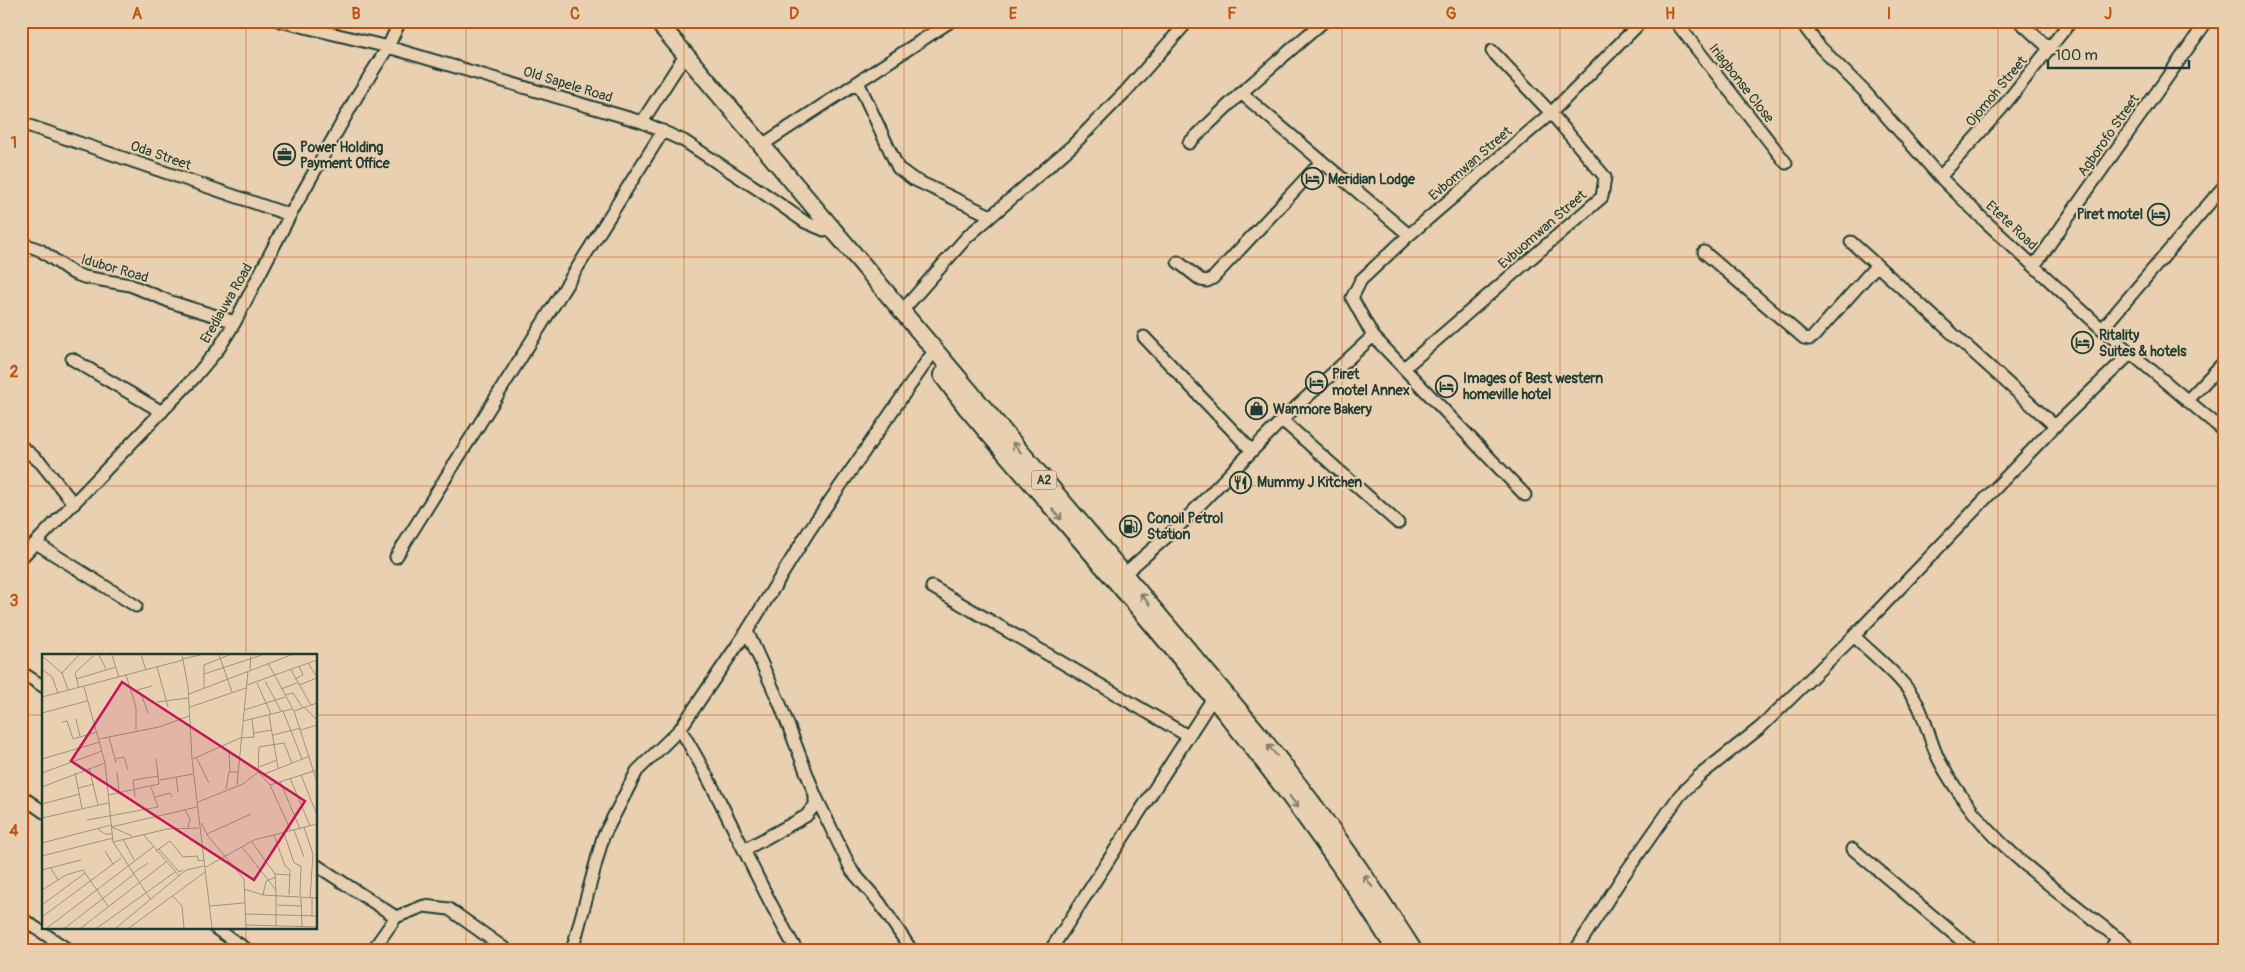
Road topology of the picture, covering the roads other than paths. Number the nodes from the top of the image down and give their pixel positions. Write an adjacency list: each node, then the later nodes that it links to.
1 (280, 21): 14 (street, Old Sapele Road)
2 (400, 21): 14 (street, Erediauwa Road)
3 (644, 21): 17 (highway, A2)
4 (657, 21): 25 (highway, A2)
5 (951, 21): 18 (street)
6 (1188, 21): 31 (street)
7 (1324, 21): 19 (street)
8 (1642, 21): 20 (street, Evbomwan Street)
9 (1675, 21): 27 (street, Iriagbonse Close)
10 (1800, 21): 28 (street, Etete Road)
11 (2020, 21): 15 (street)
12 (2071, 21): 15 (street, Ojomoh Street)
13 (2207, 21): 39 (street, Agborofo Street)
14 (388, 46): 21 (street, Old Sapele Road); 30 (street, Erediauwa Road)
15 (2050, 49): 28 (street, Ojomoh Street)
16 (1492, 51): 20 (street, Evbuomwan Street)
17 (680, 63): 21 (street); 32 (highway, A2)
18 (858, 82): 25 (street); 31 (street)
19 (1241, 92): 24 (street); 26 (street)
20 (1551, 113): 33 (street, Evbomwan Street); 49 (street, Evbuomwan Street)
21 (642, 122): 23 (street, Old Sapele Road)
22 (21, 123): 30 (street, Oda Street)
23 (663, 131): 32 (street, Old Sapele Road); 61 (street)
24 (1189, 143)
25 (762, 145): 40 (highway, A2)
26 (1322, 161): 33 (street); 37 (street)
27 (1786, 163)
28 (1940, 177): 39 (street, Etete Road)
29 (2224, 186): 42 (street)
30 (290, 215): 41 (street, Erediauwa Road)
31 (991, 216): 40 (street)
32 (824, 230): 46 (highway, A2)
33 (1409, 235): 43 (street, Evbomwan Street)
34 (1851, 242): 38 (street)
35 (21, 243): 41 (street, Idubor Road)
36 (1704, 252): 38 (street)
37 (1178, 262)
38 (1877, 265): 53 (street)
39 (2034, 266): 42 (street, Etete Road)
40 (902, 311): 63 (highway, A2, one-way to 40)
41 (234, 322): 51 (street, Erediauwa Road)
42 (2102, 329): 45 (street, Etete Road)
43 (1373, 336): 49 (street, Evbomwan Street); 52 (street)
44 (1144, 337): 56 (street)
45 (2130, 354): 50 (street, Etete Road); 53 (street)
46 (929, 358): 66 (street); 70 (highway, A2, one-way to 70)
47 (72, 360): 51 (street)
48 (2224, 362): 50 (street)
49 (1404, 368): 57 (street, Evbomwan Street)
50 (2187, 401): 54 (street, Etete Road)
51 (162, 412): 58 (street, Erediauwa Road)
52 (1282, 420): 56 (street); 59 (street)
53 (2056, 426): 67 (street)
54 (2224, 430)
55 (21, 446): 58 (street)
56 (1252, 451): 63 (street)
57 (1525, 495)
58 (74, 504): 60 (street, Erediauwa Road)
59 (1398, 523)
60 (36, 543): 62 (street, Erediauwa Road); 65 (street)
61 (396, 557)
62 (21, 558)
63 (1124, 574): 79 (highway, A2, one-way to 63)
64 (932, 587): 72 (street)
65 (136, 606)
66 (747, 631): 71 (street); 73 (street)
67 (1854, 636): 83 (street); 94 (street)
68 (21, 672): 69 (street)
69 (42, 686)
70 (1213, 698): 72 (street); 79 (highway, A2, one-way to 79)
71 (680, 729): 77 (street); 88 (street)
72 (1188, 736): 91 (street)
73 (816, 795): 77 (street); 90 (street)
74 (21, 796): 75 (street)
75 (42, 811)
76 (1853, 849): 95 (street)
77 (744, 850): 89 (street)
78 (318, 866): 80 (street)
79 (1381, 912): 92 (highway, A2); 93 (highway, A2)
80 (396, 917): 86 (street); 87 (street)
81 (21, 918): 84 (street)
82 (218, 930): 85 (street)
83 (2118, 938): 96 (street); 97 (street)
84 (70, 951)
85 (249, 951)
86 (372, 951)
87 (508, 951)
88 (572, 951)
89 (797, 951)
90 (912, 951)
91 (1050, 951)
92 (1396, 951)
93 (1414, 951)
94 (1575, 951)
95 (1974, 951)
96 (2109, 951)
97 (2132, 951)

